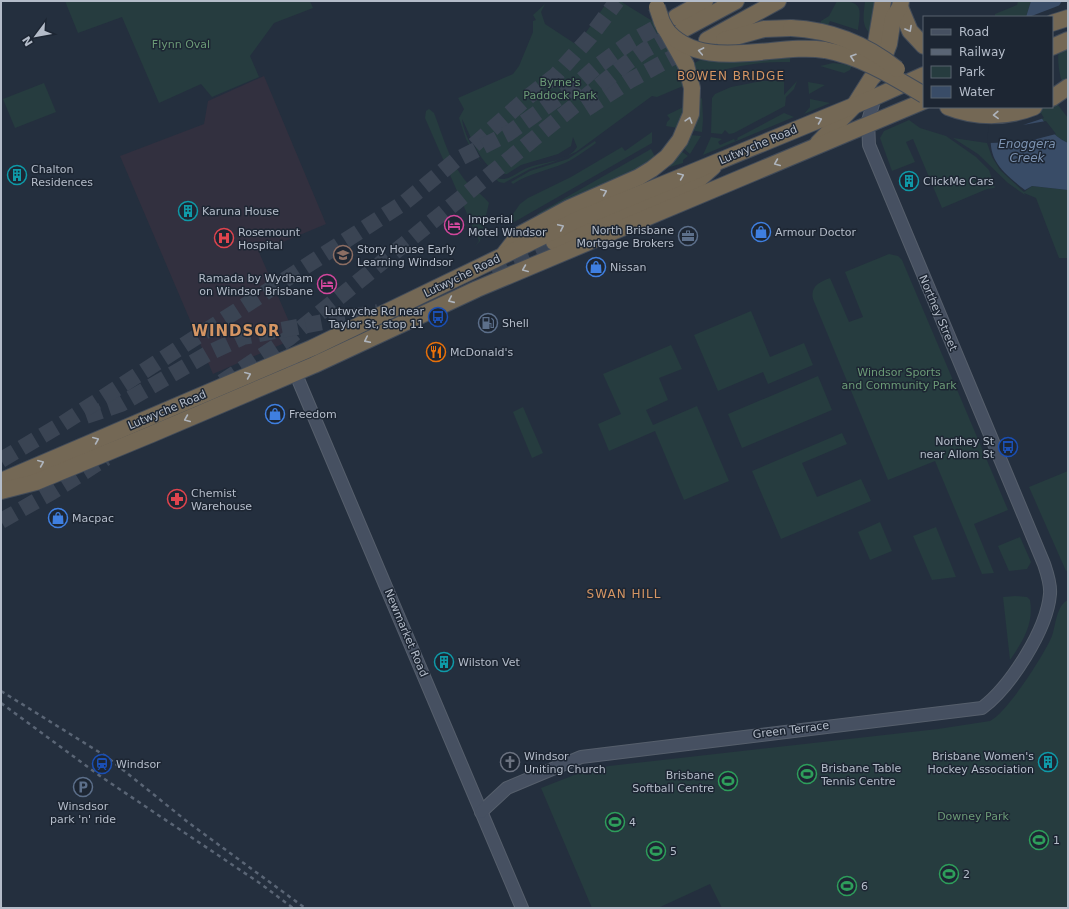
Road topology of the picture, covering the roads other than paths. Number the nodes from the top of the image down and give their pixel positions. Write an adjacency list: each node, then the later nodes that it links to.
1 (656, 1): 8 (highway, bridge)
2 (705, 1): 8 (highway)
3 (736, 1): 8 (highway)
4 (778, 1): 15 (highway, bridge)
5 (883, 1): 12 (highway)
6 (901, 4): 10 (highway, one-way to 10); 12 (highway)
7 (1068, 18): 9 (highway)
8 (674, 24): 14 (highway, one-way to 8, bridge); 26 (highway, one-way to 8, bridge)
9 (1053, 24)
10 (923, 45)
11 (923, 75): 16 (highway, Lutwyche Road)
12 (871, 79): 19 (highway)
13 (1068, 87): 17 (highway)
14 (923, 93)
15 (923, 93)
16 (875, 97): 19 (highway, Lutwyche Road); 22 (street, Northey Street)
17 (1053, 97)
18 (923, 101): 22 (highway, Lutwyche Road)
19 (854, 106): 23 (highway); 24 (highway, Lutwyche Road, one-way to 19)
20 (952, 108): 21 (highway, one-way to 20)
21 (1031, 108)
22 (867, 125): 23 (highway, Lutwyche Road); 31 (street, Northey Street)
23 (813, 148): 28 (highway, Lutwyche Road, one-way to 28)
24 (719, 162): 25 (highway); 26 (highway, Lutwyche Road, one-way to 24)
25 (554, 242)
26 (502, 257): 27 (highway, Lutwyche Road)
27 (289, 358): 28 (street, Newmarket Road); 29 (highway, Lutwyche Road, one-way to 27)
28 (296, 373): 30 (highway, Lutwyche Road, one-way to 30); 32 (street, Newmarket Road)
29 (1, 481)
30 (1, 491)
31 (1050, 594): 32 (street, Green Terrace)
32 (481, 812): 33 (street, Newmarket Road)
33 (522, 908)

